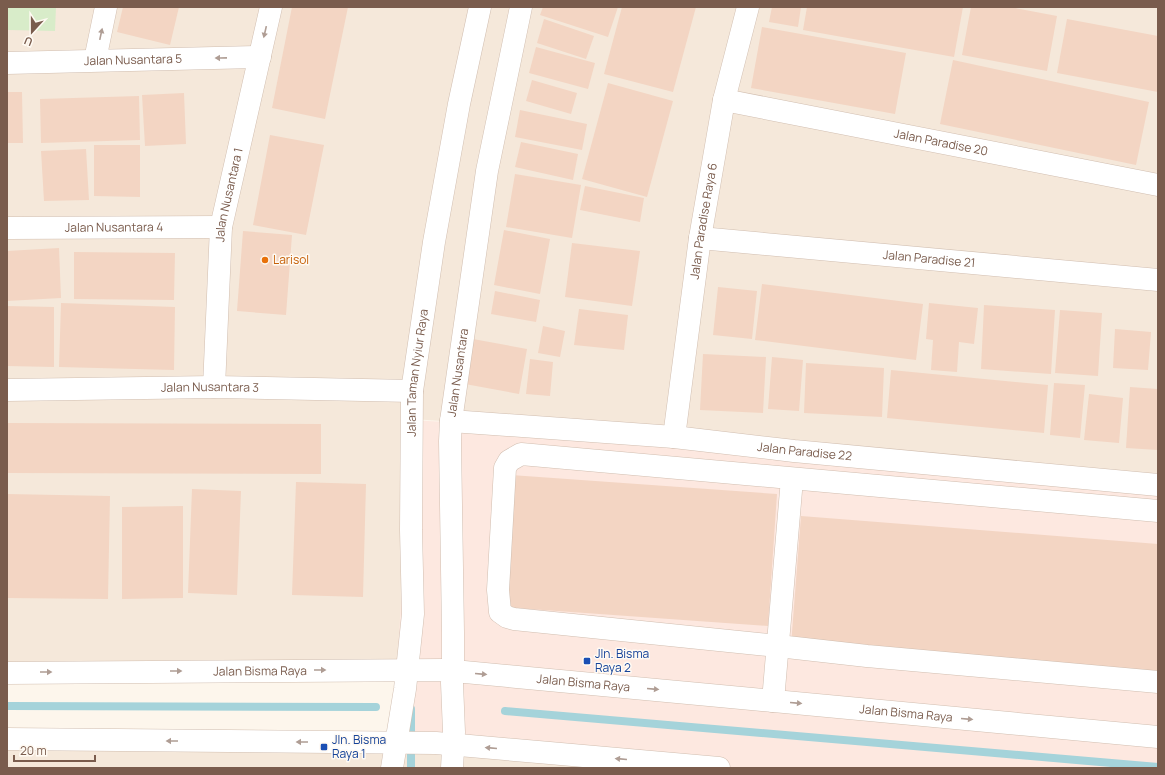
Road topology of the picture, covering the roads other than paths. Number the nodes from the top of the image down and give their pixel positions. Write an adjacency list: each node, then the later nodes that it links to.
1 (106, 7): 7 (street, one-way to 1)
2 (271, 7): 6 (street, Jalan Nusantara 1, one-way to 6)
3 (480, 7): 17 (street, Jalan Taman Nyiur Raya)
4 (521, 7): 18 (street, Jalan Nusantara)
5 (748, 7): 9 (street, Jalan Paradise Raya 6)
6 (260, 57): 7 (street, Jalan Nusantara 5, one-way to 7); 11 (street, Jalan Nusantara 1)
7 (95, 60): 8 (street, Jalan Nusantara 5)
8 (7, 63)
9 (724, 100): 10 (street, Jalan Paradise 20); 13 (street, Jalan Paradise Raya 6)
10 (1158, 185)
11 (221, 227): 12 (street, Jalan Nusantara 4); 15 (street, Jalan Nusantara 1)
12 (7, 228)
13 (700, 238): 14 (street, Jalan Paradise 21); 19 (street, Jalan Paradise Raya 6)
14 (1158, 280)
15 (214, 387): 16 (street, Jalan Nusantara 3); 17 (street, Jalan Nusantara 3)
16 (7, 390)
17 (412, 391): 24 (street, Jalan Taman Nyiur Raya)
18 (451, 421): 19 (street, Jalan Paradise 22); 25 (street, Jalan Nusantara)
19 (674, 437): 21 (street, Jalan Paradise 22)
20 (792, 478): 22 (street); 23 (street); 23 (street)
21 (1158, 485)
22 (1158, 511)
23 (778, 646): 27 (street); 28 (street)
24 (409, 670): 25 (street, Jalan Bisma Raya); 26 (street, Jalan Bisma Raya, one-way to 24); 31 (street, Jalan Taman Nyiur Raya)
25 (448, 671): 28 (street, Jalan Bisma Raya, one-way to 28); 32 (street, Jalan Nusantara)
26 (7, 673)
27 (1158, 682)
28 (773, 701): 29 (street, Jalan Bisma Raya, one-way to 29)
29 (1158, 737)
30 (7, 739): 31 (street, one-way to 30)
31 (402, 742): 32 (street); 33 (street, Jalan Taman Nyiur Raya)
32 (445, 744): 34 (street, Jalan Nusantara); 35 (street, one-way to 32)
33 (392, 768)
34 (452, 768)
35 (719, 768)

